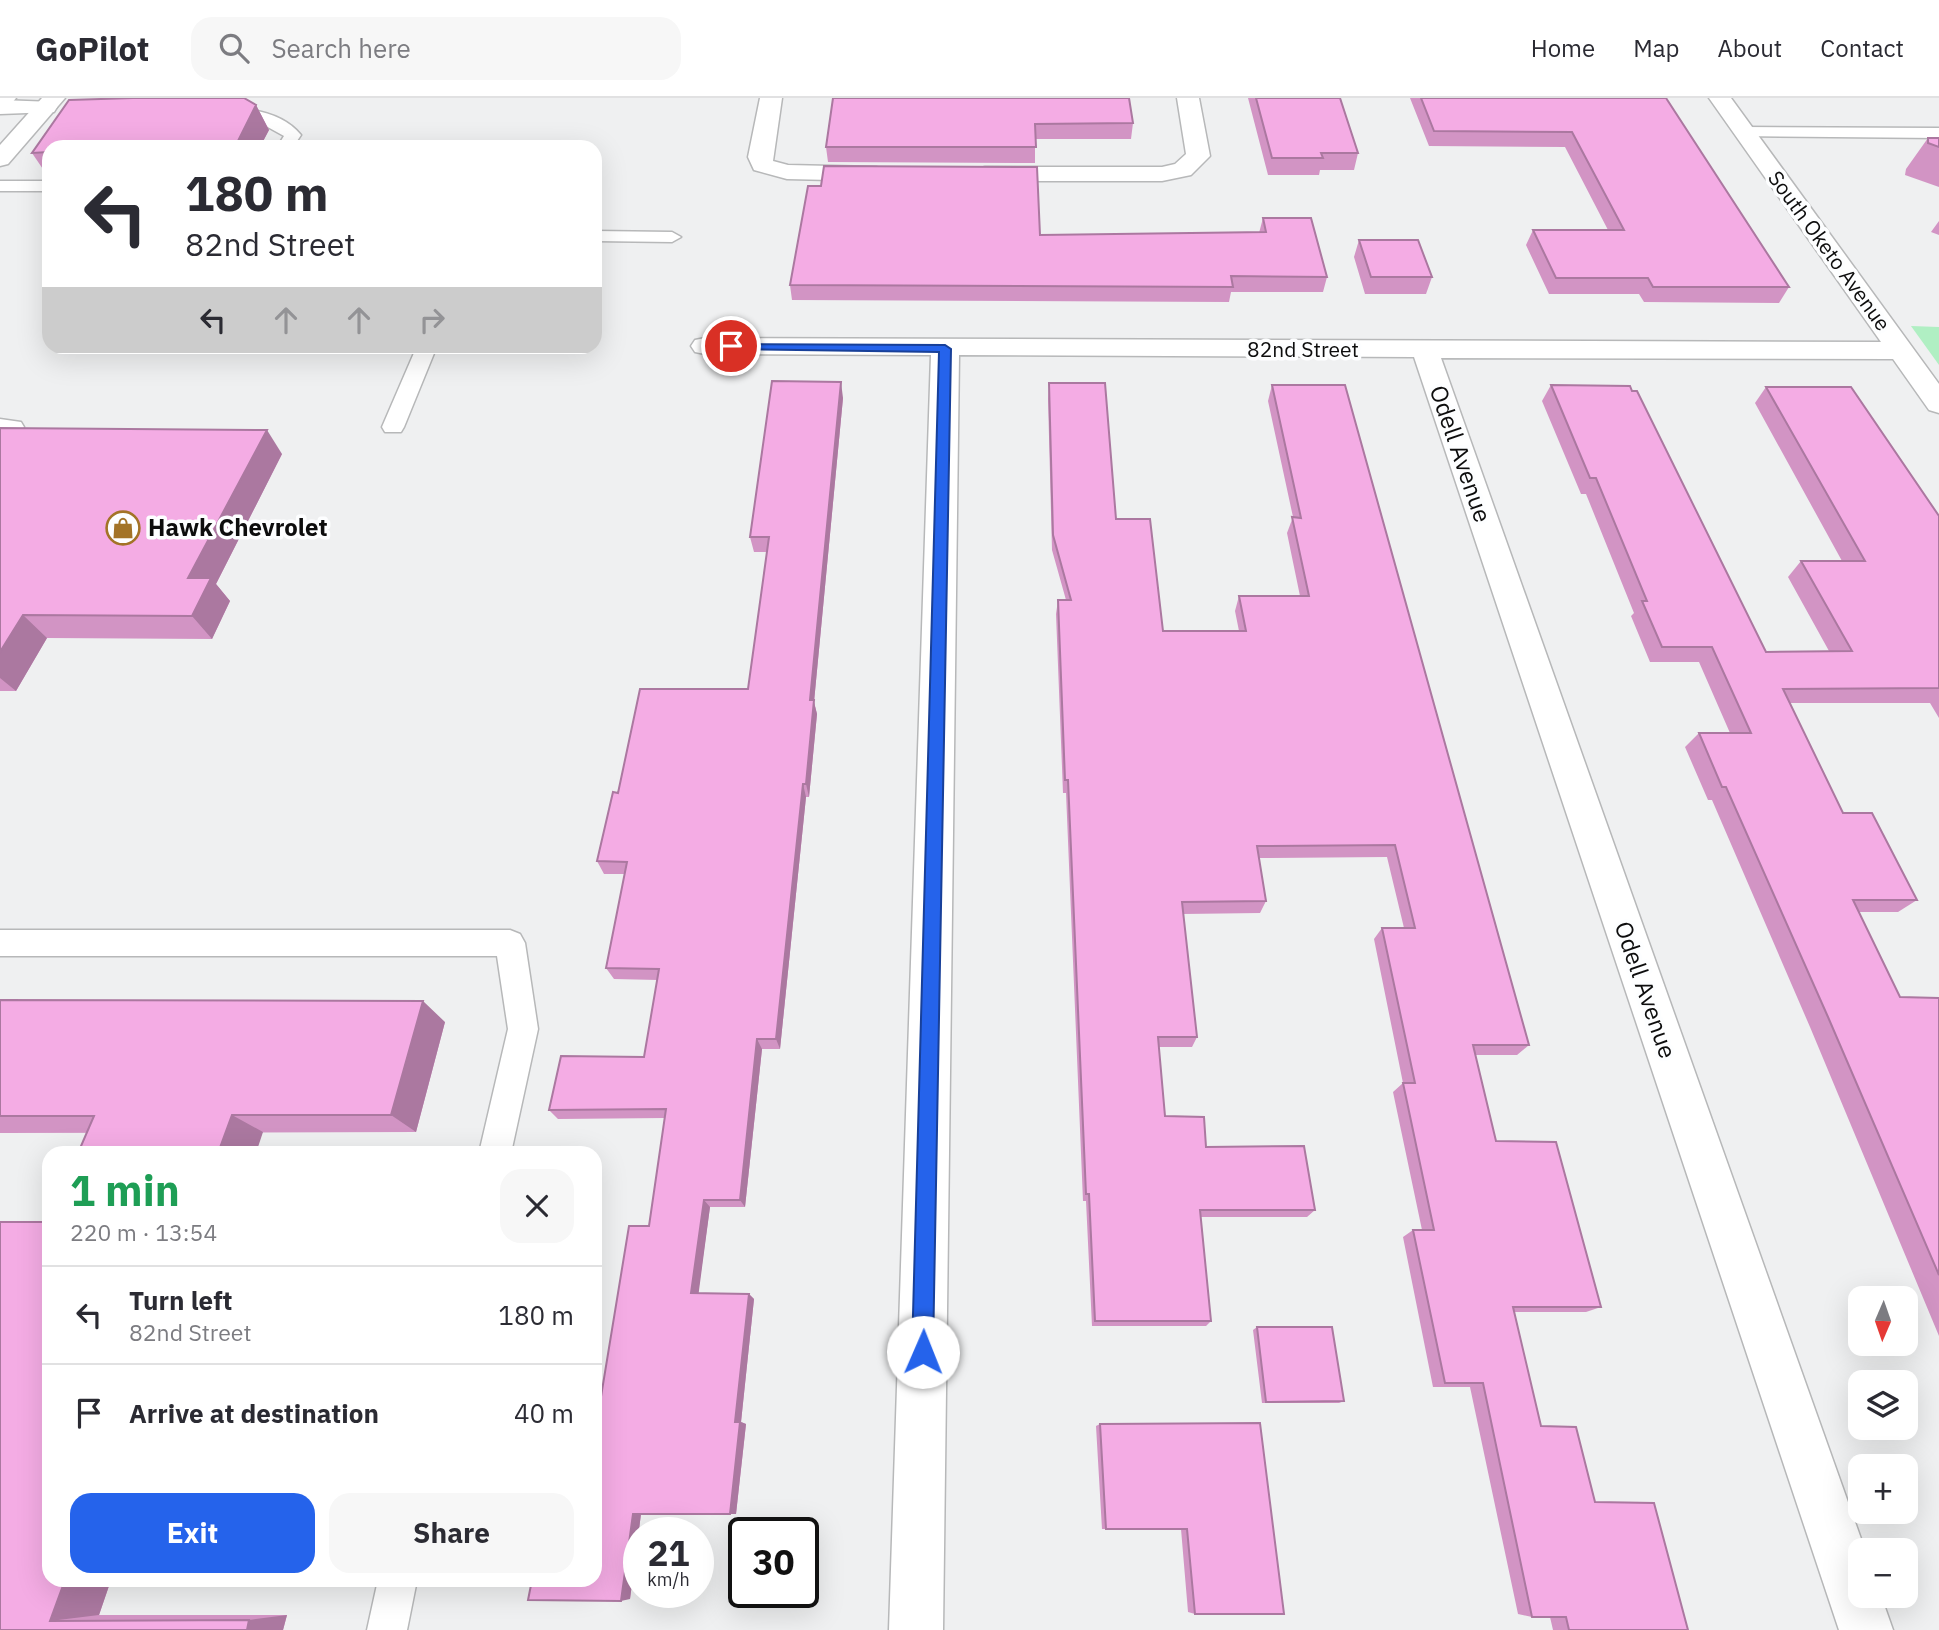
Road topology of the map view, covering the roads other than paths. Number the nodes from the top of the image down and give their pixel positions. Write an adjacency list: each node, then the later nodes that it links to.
1 (5, 98): 6 (street)
2 (228, 98): 10 (lane)
3 (771, 98): 12 (street)
4 (1188, 98): 13 (street)
5 (1720, 98): 8 (street, South Oketo Avenue)
6 (0, 105): 7 (street)
7 (49, 108): 11 (street)
8 (1744, 132): 9 (lane); 21 (street, South Oketo Avenue)
9 (1939, 133)
10 (290, 140)
11 (0, 159)
12 (895, 174)
13 (962, 174)
14 (0, 186): 15 (lane)
15 (42, 186)
16 (602, 236): 17 (lane)
17 (672, 237)
18 (705, 346): 19 (street, 82nd Street)
19 (945, 349): 20 (street, 82nd Street); 29 (street)
20 (1425, 350): 21 (street, 82nd Street); 30 (street, Odell Avenue)
21 (1900, 351): 23 (street, South Oketo Avenue)
22 (424, 354): 24 (lane)
23 (1939, 404)
24 (393, 427)
25 (0, 943): 26 (lane)
26 (497, 1146)
27 (396, 1587): 28 (lane)
28 (387, 1630)
29 (916, 1630)
30 (1866, 1630)

